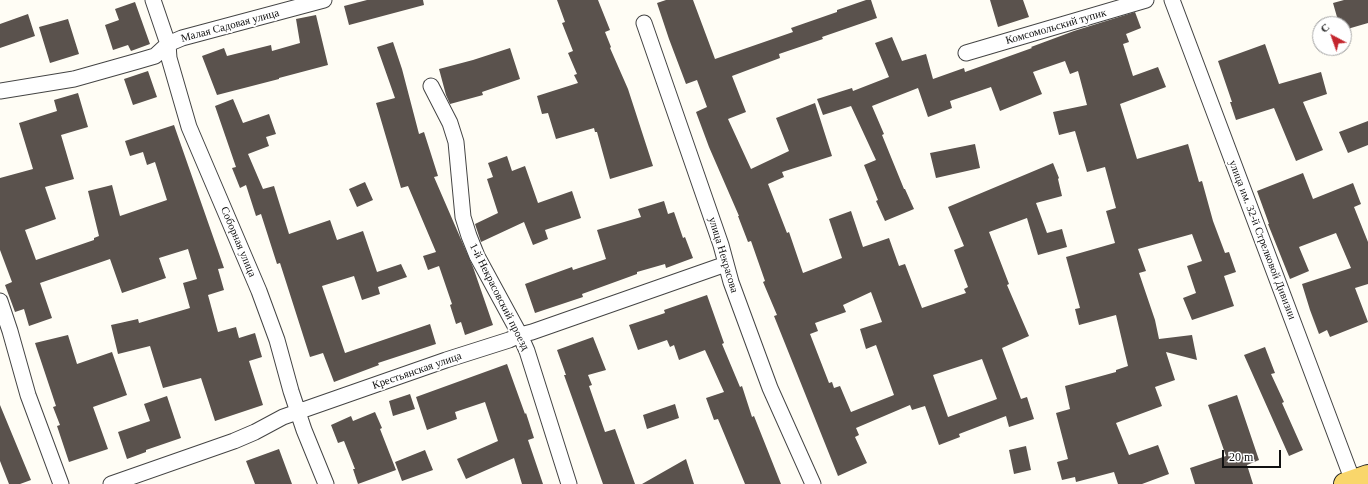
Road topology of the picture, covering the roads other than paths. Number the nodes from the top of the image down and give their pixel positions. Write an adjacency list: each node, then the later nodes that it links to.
1 (154, 0): 6 (street, Соборная улица)
2 (324, 0): 6 (street, Малая Садовая улица)
3 (1146, 0): 7 (street, Комсомольский тупик)
4 (1172, 0): 14 (street, улица им. 32-й Стрелковой Дивизии)
5 (644, 23): 10 (street, улица Некрасова)
6 (168, 44): 9 (street, Малая Садовая улица); 13 (street, Соборная улица)
7 (966, 53)
8 (431, 86): 12 (street, 1-й Некрасовский проезд)
9 (0, 92)
10 (726, 264): 12 (street, Крестьянская улица); 19 (street, улица Некрасова)
11 (0, 301): 15 (street)
12 (520, 335): 13 (street, Крестьянская улица); 18 (street, 1-й Некрасовский проезд)
13 (298, 412): 16 (street, Крестьянская улица); 17 (street, Соборная улица)
14 (1355, 481)
15 (61, 484)
16 (111, 484)
17 (326, 484)
18 (569, 484)
19 (812, 484)

